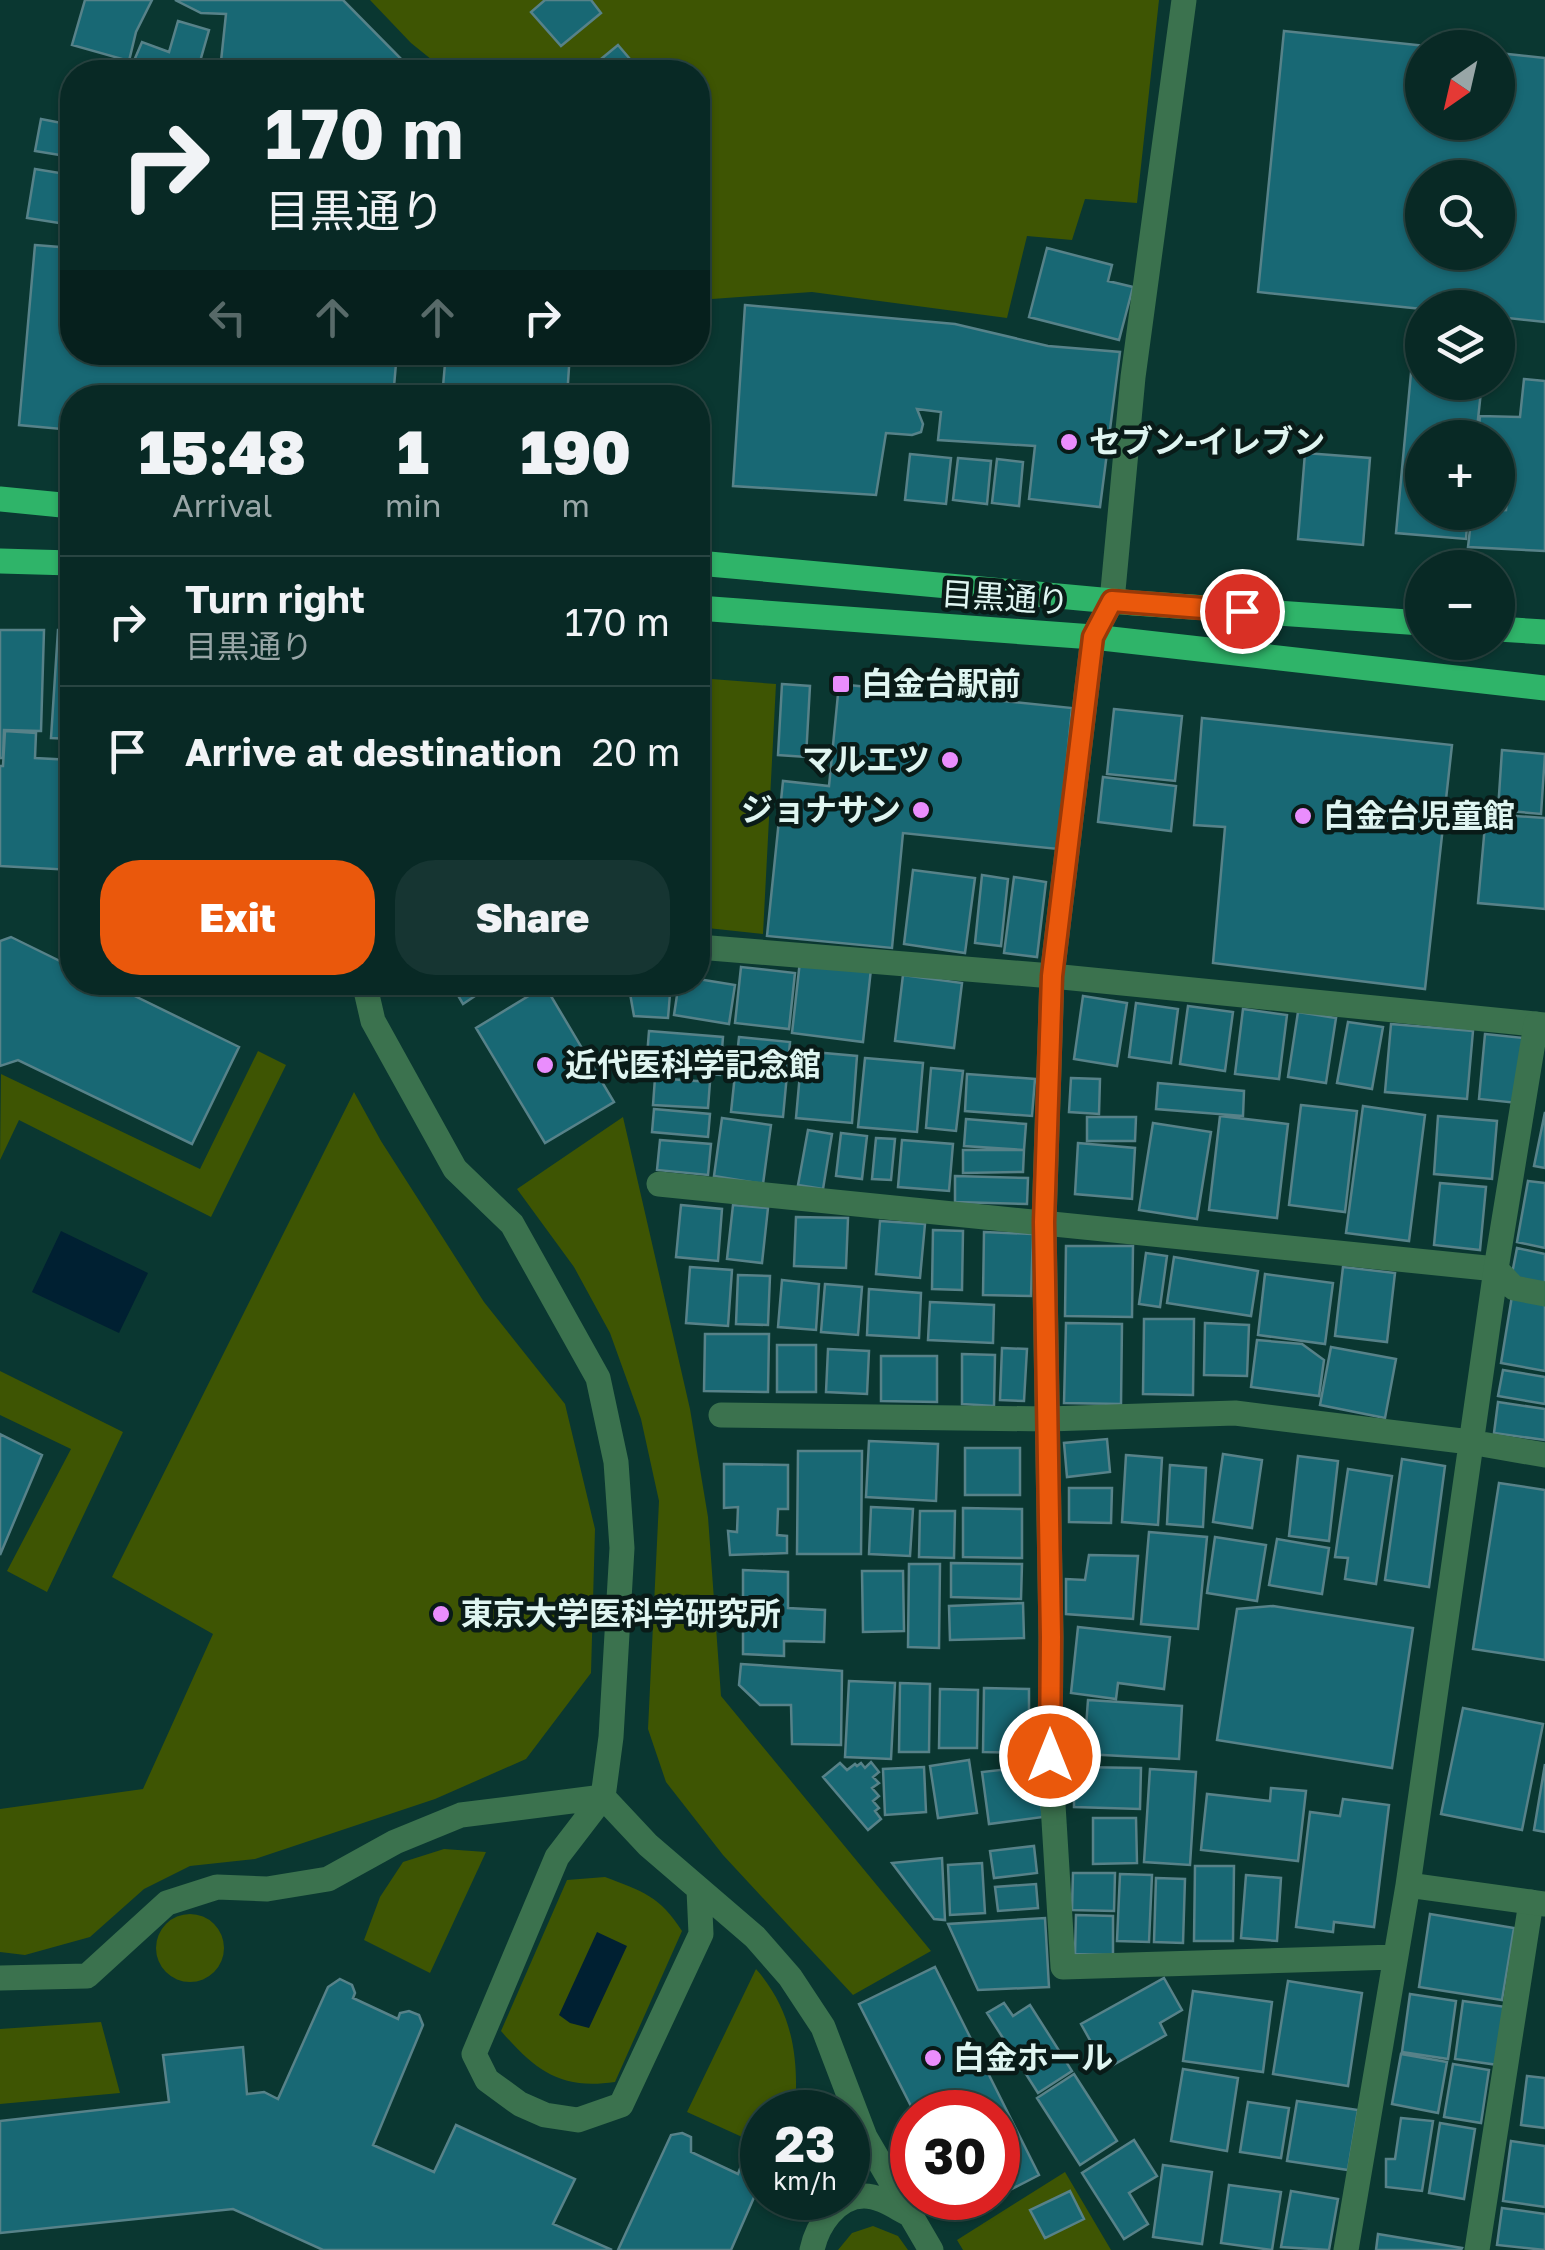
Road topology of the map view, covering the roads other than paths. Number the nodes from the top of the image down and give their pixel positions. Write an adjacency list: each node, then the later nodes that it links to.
1 (1184, 0): 7 (street)
2 (0, 499): 3 (main road)
3 (60, 505)
4 (0, 560): 5 (main road)
5 (60, 562)
6 (710, 564): 7 (main road, 目黒通り)
7 (1112, 601): 9 (main road, 目黒通り); 12 (street)
8 (710, 609): 12 (main road, 目黒通り)
9 (1405, 623)
10 (1515, 630): 11 (main road)
11 (1545, 632)
12 (1093, 637): 13 (main road, 目黒通り); 15 (street)
13 (1545, 688)
14 (710, 948): 15 (street)
15 (1052, 976): 17 (street); 19 (street)
16 (367, 995): 26 (street)
17 (1541, 1024): 20 (street)
18 (660, 1184): 19 (street)
19 (1044, 1222): 20 (street); 23 (street)
20 (1496, 1268): 21 (street); 24 (street)
21 (1545, 1294)
22 (722, 1415): 23 (street)
23 (1048, 1419): 24 (street); 30 (street)
24 (1470, 1442): 25 (street); 27 (street)
25 (1545, 1456)
26 (603, 1796): 28 (street); 28 (street); 31 (street)
27 (1408, 1885): 29 (street); 30 (street)
28 (699, 1890): 32 (street)
29 (1538, 1903): 38 (street)
30 (1395, 1957): 37 (street)
31 (0, 1978)
32 (890, 2179)
33 (890, 2204): 35 (street)
34 (914, 2220): 36 (street)
35 (812, 2250)
36 (931, 2250)
37 (1346, 2250)
38 (1477, 2250)

